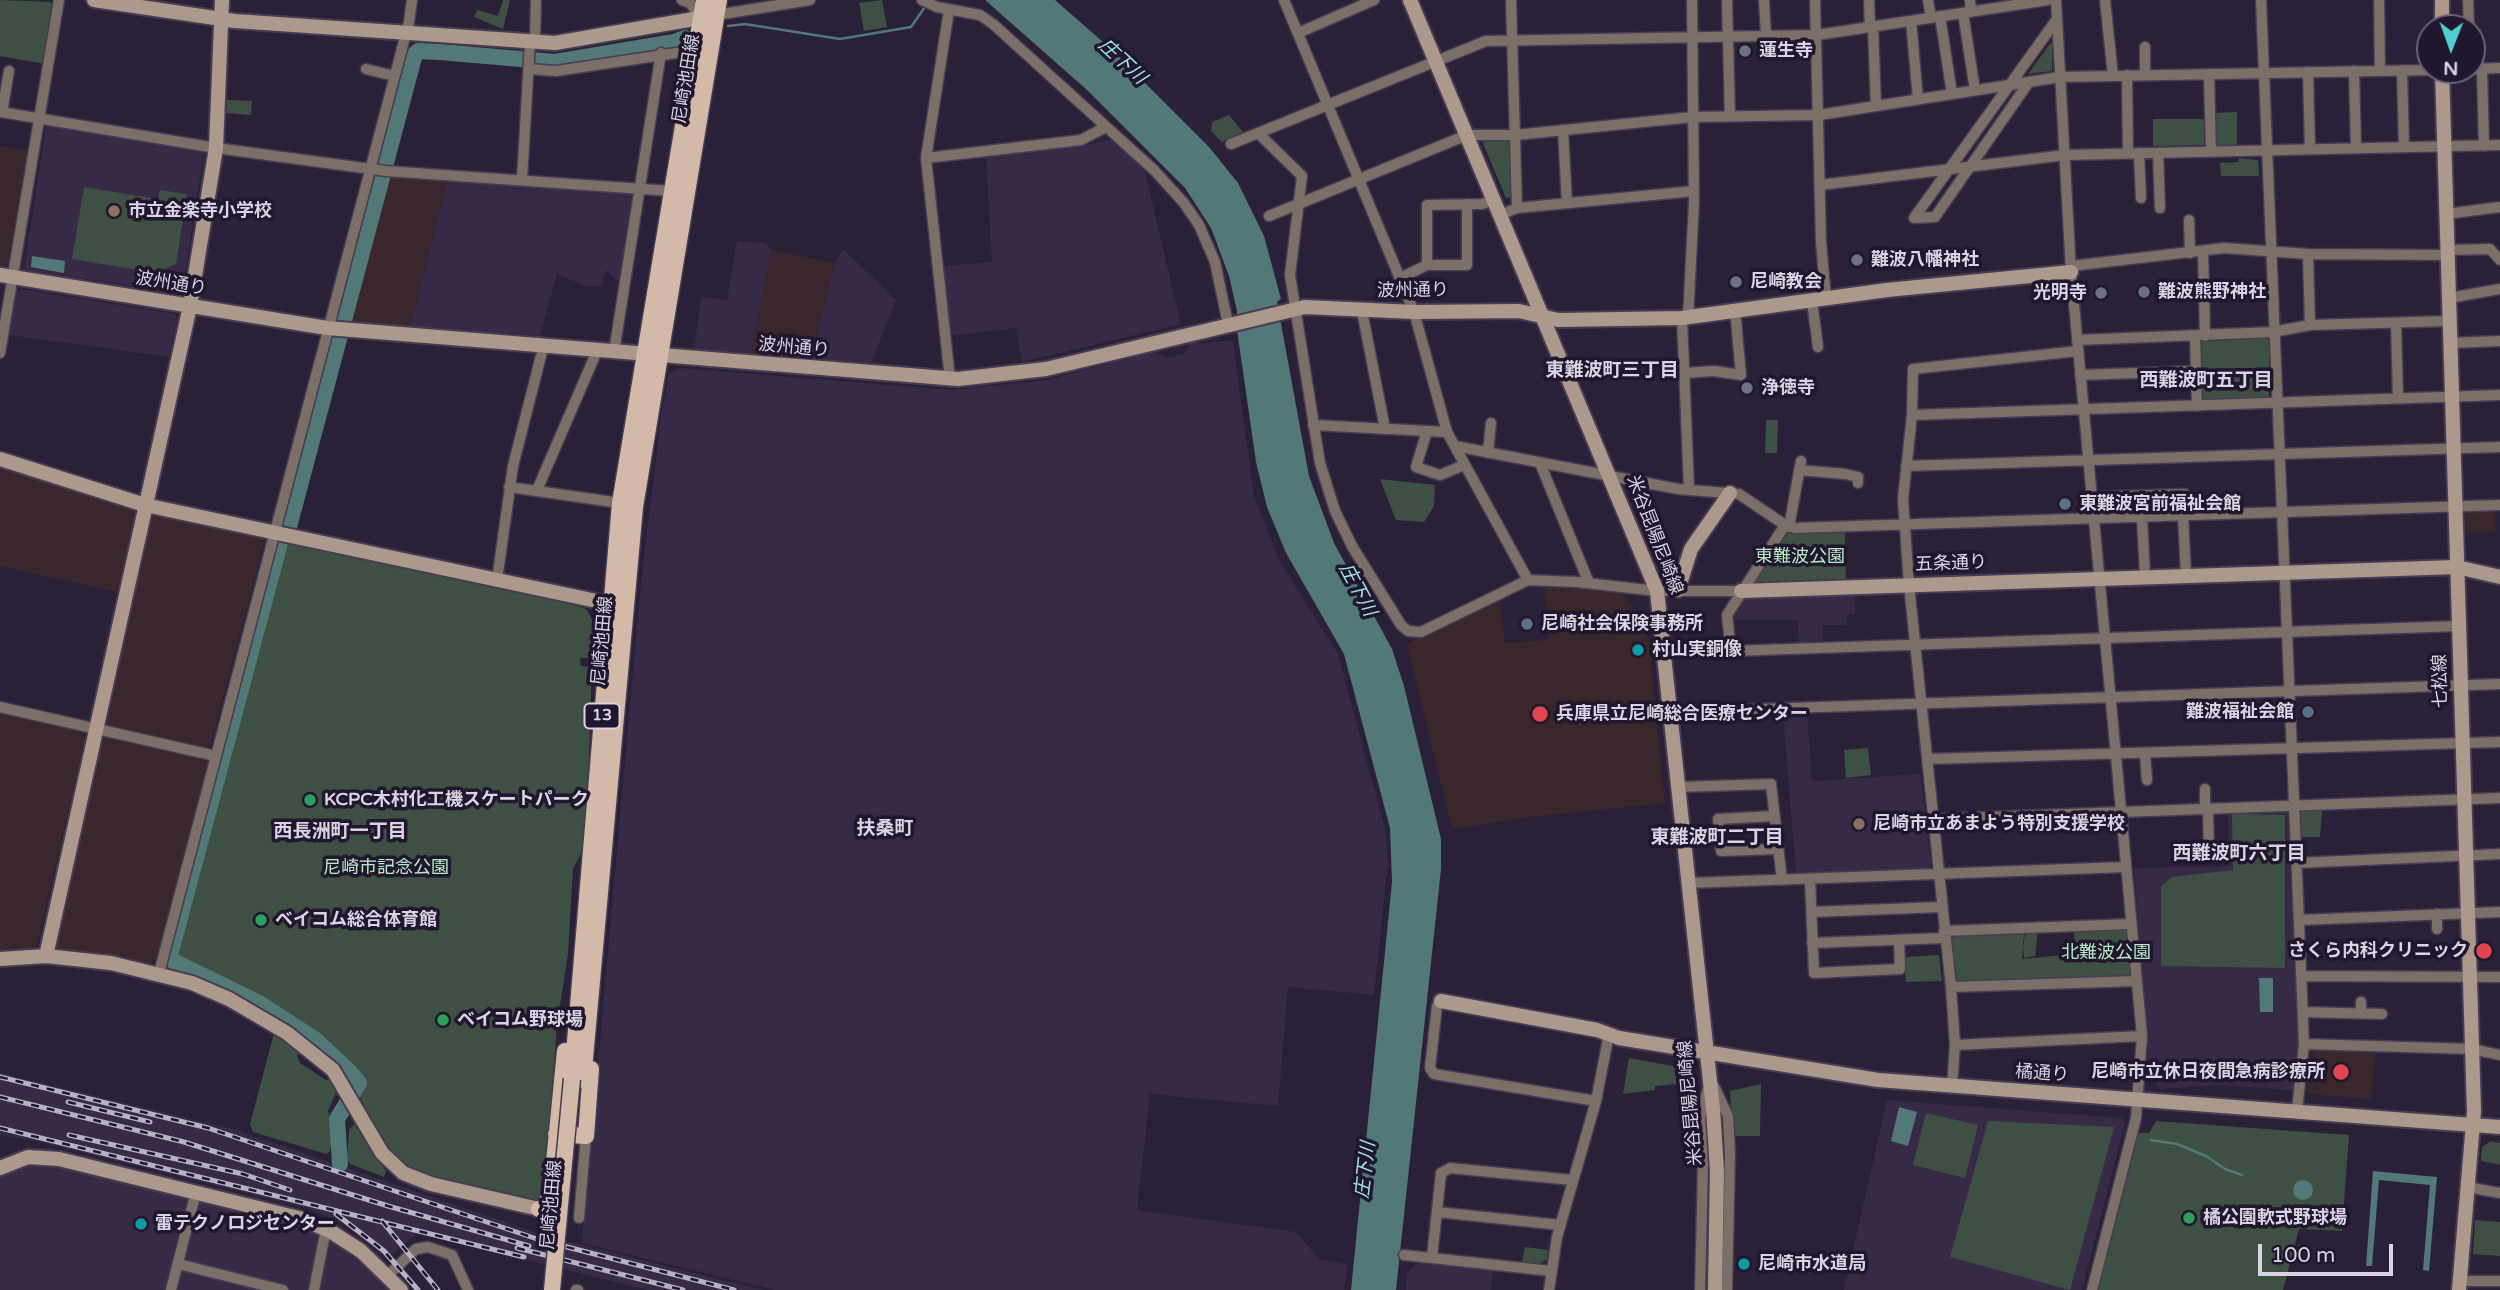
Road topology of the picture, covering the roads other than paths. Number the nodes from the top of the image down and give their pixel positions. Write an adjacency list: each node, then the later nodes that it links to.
1 (59, 0): 73 (street)
2 (94, 0): 31 (street)
3 (222, 0): 31 (street)
4 (412, 0): 35 (street)
5 (536, 0): 45 (street)
6 (682, 0): 28 (street)
7 (704, 0): 28 (main road, 尼崎池田線 / 13)
8 (810, 0): 28 (street)
9 (1284, 0): 36 (street)
10 (1374, 0): 36 (street)
11 (1410, 0): 46 (street, 米谷昆陽尼崎線)
12 (1511, 0): 41 (street)
13 (1692, 0): 40 (street)
14 (1727, 0): 39 (street)
15 (1764, 0): 38 (street)
16 (1815, 0): 37 (street)
17 (1869, 0): 34 (street)
18 (1928, 0): 30 (street)
19 (1970, 0): 29 (street)
20 (2048, 0): 26 (street)
21 (2056, 0): 32 (street)
22 (2105, 0): 59 (street)
23 (2261, 0): 54 (street)
24 (2379, 0): 52 (street)
25 (926, 3): 27 (street)
26 (2009, 3): 29 (street)
27 (949, 10): 75 (street); 93 (street)
28 (712, 11): 43 (main road, 尼崎池田線 / 13); 45 (street); 152 (main road, 尼崎池田線 / 13)
29 (1967, 12): 30 (street); 65 (street)
30 (1936, 17): 33 (street); 66 (street)
31 (221, 18): 35 (street); 85 (street)
32 (2057, 19): 60 (street); 64 (street)
33 (1911, 21): 34 (street); 67 (street)
34 (1872, 27): 37 (street); 69 (street)
35 (407, 31): 45 (street); 58 (street)
36 (1298, 33): 68 (street)
37 (1817, 35): 38 (street); 71 (street)
38 (1766, 36): 39 (street)
39 (1729, 37): 40 (street); 72 (street)
40 (1693, 38): 41 (street); 74 (street)
41 (1513, 40): 46 (street); 79 (street)
42 (2145, 47): 57 (street)
43 (696, 50): 44 (street); 101 (main road, 尼崎池田線 / 13)
44 (661, 53): 45 (street); 100 (street)
45 (531, 54): 98 (street)
46 (1436, 61): 68 (street); 78 (street, 米谷昆陽尼崎線)
47 (366, 69): 58 (street)
48 (2402, 70): 49 (street); 52 (street); 84 (street)
49 (2416, 70)
50 (9, 71): 70 (street)
51 (2354, 71): 52 (street); 53 (street); 86 (street)
52 (2380, 71)
53 (2308, 72): 54 (street); 87 (street)
54 (2263, 73): 55 (street); 88 (street)
55 (2209, 74): 57 (street); 89 (street)
56 (2127, 75): 57 (street); 59 (street); 90 (street)
57 (2145, 75)
58 (394, 76): 95 (street)
59 (2113, 76): 60 (street)
60 (2060, 77): 61 (street); 92 (street)
61 (2029, 82): 64 (street); 94 (street)
62 (2443, 84): 82 (street, 七松線)
63 (2478, 84): 83 (street)
64 (2007, 85): 65 (street); 96 (street)
65 (1975, 90): 66 (street)
66 (1952, 94): 67 (street)
67 (1918, 100): 69 (street)
68 (1328, 106): 77 (street); 97 (street)
69 (1876, 106): 71 (street)
70 (1, 112): 73 (street)
71 (1819, 115): 72 (street); 99 (street)
72 (1730, 116): 74 (street)
73 (39, 117): 85 (street); 123 (street)
74 (1693, 117): 76 (street); 102 (street)
75 (1104, 128): 93 (street); 136 (street)
76 (1563, 130): 79 (street); 105 (street)
77 (1259, 134): 80 (street); 106 (street)
78 (1467, 135): 79 (street); 97 (street); 104 (street, 米谷昆陽尼崎線)
79 (1515, 135): 109 (street)
80 (1231, 144)
81 (2500, 145): 83 (street)
82 (2445, 146): 83 (street); 84 (street); 111 (street, 七松線)
83 (2484, 146)
84 (2404, 147): 86 (street)
85 (216, 148): 95 (street); 128 (street)
86 (2356, 148): 87 (street)
87 (2311, 149): 88 (street)
88 (2266, 150): 89 (street); 115 (street)
89 (2211, 151): 91 (street)
90 (2134, 153): 91 (street); 92 (street); 103 (street)
91 (2158, 153): 110 (street)
92 (2065, 155): 94 (street); 122 (street)
93 (926, 158): 156 (street)
94 (1968, 167): 96 (street); 96 (street)
95 (379, 170): 98 (street); 139 (street)
96 (1947, 170): 99 (street)
97 (1360, 179): 106 (street); 124 (street)
98 (522, 180): 100 (street)
99 (1820, 185): 127 (street)
100 (640, 189): 101 (street); 150 (street)
101 (671, 191): 151 (main road, 尼崎池田線 / 13)
102 (1694, 191): 105 (street); 134 (street)
103 (2141, 198)
104 (1494, 200): 107 (street); 112 (street, 米谷昆陽尼崎線)
105 (1567, 203): 109 (street)
106 (1301, 204): 113 (street); 129 (street)
107 (1467, 204): 121 (street); 121 (street)
108 (2500, 207): 111 (street)
109 (1517, 208): 112 (street)
110 (2160, 208)
111 (2446, 214): 118 (street, 七松線)
112 (1500, 215): 133 (street, 米谷昆陽尼崎線)
113 (1269, 216)
114 (2189, 220): 117 (street)
115 (2270, 249): 116 (street); 119 (street); 140 (street)
116 (2203, 251): 117 (street); 141 (street)
117 (2190, 253): 122 (street)
118 (2447, 253): 119 (street); 120 (street); 126 (street, 七松線)
119 (2308, 254): 138 (street)
120 (2500, 260)
121 (1427, 265): 124 (street)
122 (2071, 269): 127 (street, 波州通り); 142 (street)
123 (6, 276): 128 (street, 波州通り); 149 (street)
124 (1400, 278): 132 (street)
125 (2500, 289): 126 (street)
126 (2449, 298): 135 (street, 七松線)
127 (1819, 300): 130 (street, 波州通り); 145 (street)
128 (190, 306): 139 (street, 波州通り); 187 (street)
129 (1288, 310): 131 (street, 波州通り); 136 (street, 波州通り); 165 (street)
130 (1735, 310): 134 (street, 波州通り); 154 (street)
131 (1362, 311): 132 (street, 波州通り); 166 (street)
132 (1414, 312): 133 (street, 波州通り); 168 (street)
133 (1544, 318): 134 (street, 波州通り); 179 (street, 米谷昆陽尼崎線)
134 (1685, 318): 154 (street)
135 (2449, 321): 137 (street); 144 (street, 七松線)
136 (1232, 323): 156 (street, 波州通り)
137 (2396, 323): 138 (street); 159 (street)
138 (2310, 325): 140 (street)
139 (336, 329): 146 (street, 波州通り); 196 (street)
140 (2273, 332): 141 (street); 160 (street)
141 (2200, 336): 142 (street); 153 (street)
142 (2077, 340): 148 (street)
143 (2500, 341): 144 (street)
144 (2449, 343): 158 (street, 七松線)
145 (1819, 344)
146 (543, 348): 147 (street, 波州通り); 181 (street)
147 (597, 351): 150 (street, 波州通り); 183 (street)
148 (2078, 351): 155 (street); 163 (street)
149 (0, 352)
150 (614, 352): 151 (street, 波州通り)
151 (643, 354): 152 (street, 波州通り); 186 (main road, 尼崎池田線 / 13)
152 (660, 356): 156 (street, 波州通り); 210 (main road, 尼崎池田線 / 13)
153 (2196, 371): 155 (street); 161 (street)
154 (1684, 373): 182 (street)
155 (2080, 375): 162 (street)
156 (950, 379)
157 (2500, 395): 158 (street)
158 (2451, 396): 159 (street); 171 (street, 七松線)
159 (2398, 397): 160 (street)
160 (2276, 404): 161 (street); 173 (street)
161 (2197, 406): 162 (street)
162 (2084, 410): 163 (street); 175 (street)
163 (1912, 415): 178 (street)
164 (1491, 423): 172 (street)
165 (1313, 425): 166 (street); 204 (street, 五条通り)
166 (1385, 429): 167 (street)
167 (1427, 431): 168 (street); 177 (street)
168 (1447, 432): 169 (street)
169 (1455, 446): 172 (street); 177 (street)
170 (2500, 447): 171 (street)
171 (2452, 448): 173 (street); 189 (street, 七松線)
172 (1488, 453): 176 (street)
173 (2278, 454): 175 (street); 190 (street)
174 (0, 459): 187 (street)
175 (2088, 460): 178 (street); 185 (street)
176 (1540, 463): 179 (street); 205 (street)
177 (1464, 465): 204 (street)
178 (1906, 467): 195 (street)
179 (1611, 475): 182 (street); 209 (street, 米谷昆陽尼崎線)
180 (1858, 483): 194 (street)
181 (509, 487): 183 (street); 203 (street)
182 (1689, 488): 184 (street)
183 (537, 490): 186 (street)
184 (1730, 493): 194 (street); 207 (street)
185 (2092, 497): 191 (street); 193 (street)
186 (620, 503): 210 (main road, 尼崎池田線 / 13)
187 (145, 505): 196 (street); 222 (street)
188 (2500, 505): 189 (street)
189 (2454, 506): 190 (street); 197 (street, 七松線)
190 (2280, 512): 191 (street); 198 (street)
191 (2184, 515): 192 (street); 199 (street)
192 (2142, 517): 193 (street); 200 (street)
193 (2094, 518): 195 (street); 202 (street)
194 (1787, 526): 195 (street); 208 (street)
195 (1904, 526): 206 (street)
196 (281, 533): 203 (street); 228 (street)
197 (2457, 567): 198 (street, 五条通り); 201 (street, 五条通り); 211 (street, 七松線)
198 (2284, 572): 199 (street, 五条通り); 212 (street)
199 (2186, 575): 200 (street, 五条通り)
200 (2145, 576): 202 (street, 五条通り)
201 (2500, 577)
202 (2098, 578): 206 (street, 五条通り); 213 (street)
203 (497, 580): 210 (street)
204 (1528, 580): 205 (street, 五条通り)
205 (1589, 583): 209 (street, 五条通り)
206 (1909, 585): 208 (street, 五条通り); 214 (street)
207 (1678, 590): 208 (street, 五条通り); 209 (street, 五条通り)
208 (1741, 590): 214 (street)
209 (1657, 592): 221 (street, 米谷昆陽尼崎線)
210 (618, 606): 244 (main road, 尼崎池田線 / 13)
211 (2459, 626): 212 (street); 216 (street, 七松線)
212 (2286, 634): 213 (street); 217 (street)
213 (2104, 640): 214 (street); 218 (street)
214 (1915, 646): 219 (street)
215 (2500, 684): 216 (street)
216 (2461, 685): 217 (street); 224 (street, 七松線)
217 (2290, 691): 218 (street); 225 (street)
218 (2110, 698): 219 (street); 227 (street)
219 (1920, 703): 221 (street); 229 (street)
220 (0, 708): 222 (street)
221 (1672, 712): 231 (street, 米谷昆陽尼崎線)
222 (95, 728): 228 (street); 262 (street)
223 (2500, 741): 224 (street)
224 (2462, 742): 225 (street); 234 (street, 七松線)
225 (2292, 748): 226 (street); 235 (street)
226 (2146, 754): 227 (street); 230 (street)
227 (2115, 755): 229 (street); 237 (street)
228 (216, 756): 264 (street)
229 (1928, 759): 239 (street)
230 (2147, 780)
231 (1679, 787): 238 (street); 250 (street, 米谷昆陽尼崎線)
232 (2205, 789): 236 (street)
233 (2500, 798): 234 (street)
234 (2464, 800): 235 (street); 243 (street, 七松線)
235 (2294, 806): 236 (street); 245 (street)
236 (2206, 809): 237 (street); 241 (street)
237 (2120, 812): 239 (street); 246 (street)
238 (1774, 816): 240 (street); 240 (street)
239 (1933, 819): 247 (street)
240 (1778, 849): 249 (street)
241 (2209, 853)
242 (2500, 854): 243 (street)
243 (2466, 855): 245 (street); 254 (street, 七松線)
244 (596, 858): 280 (main road, 尼崎池田線 / 13); 288 (main road); 289 (main road)
245 (2296, 863): 256 (street)
246 (2125, 867): 247 (street); 257 (street)
247 (1938, 874): 248 (street); 251 (street)
248 (1810, 879): 249 (street); 252 (street)
249 (1782, 880): 250 (street)
250 (1688, 883): 278 (street, 米谷昆陽尼崎線)
251 (1941, 907): 252 (street); 259 (street)
252 (1812, 912): 261 (street)
253 (2500, 912): 254 (street)
254 (2467, 913): 255 (street); 266 (street, 七松線)
255 (2437, 914): 256 (street); 258 (street)
256 (2299, 920): 265 (street)
257 (2131, 924): 259 (street); 268 (street)
258 (2437, 929)
259 (1945, 934): 260 (street); 269 (street)
260 (1899, 940): 261 (street); 261 (street)
261 (1812, 943)
262 (46, 956): 263 (street); 264 (street)
263 (0, 958)
264 (159, 973): 295 (street)
265 (2302, 976): 266 (street); 271 (street)
266 (2469, 976): 267 (street); 277 (street, 七松線)
267 (2500, 976)
268 (2137, 981): 269 (street); 274 (street)
269 (1951, 987): 276 (street)
270 (1441, 1001): 273 (street, 橘通り); 283 (street)
271 (2303, 1012): 272 (street); 275 (street)
272 (2382, 1014)
273 (1609, 1034): 278 (street, 橘通り); 283 (street)
274 (2142, 1036): 276 (street); 284 (street)
275 (2304, 1044): 277 (street); 285 (street)
276 (1955, 1045): 282 (street)
277 (2472, 1049): 279 (street); 286 (street, 七松線)
278 (1708, 1054): 281 (street, 米谷昆陽尼崎線); 282 (street, 橘通り)
279 (2500, 1055)
280 (577, 1079): 313 (main road, 尼崎池田線 / 13, bridge); 314 (main road, 尼崎池田線 / 13)
281 (1710, 1079): 316 (street); 317 (street, 米谷昆陽尼崎線); 318 (street)
282 (1952, 1087): 284 (street, 橘通り)
283 (1595, 1101): 291 (street)
284 (2137, 1101): 285 (street, 橘通り); 319 (street)
285 (2297, 1111): 286 (street, 橘通り)
286 (2473, 1123): 287 (street, 橘通り); 292 (street, 七松線)
287 (2500, 1127)
288 (556, 1134): 289 (main road); 295 (main road)
289 (586, 1136): 297 (street)
290 (0, 1168): 293 (street)
291 (1572, 1180): 296 (street); 298 (street)
292 (2467, 1187): 294 (street); 306 (street, 七松線)
293 (196, 1192): 299 (street); 302 (street)
294 (2500, 1193)
295 (539, 1209)
296 (1437, 1212): 298 (street); 301 (street)
297 (579, 1218)
298 (1560, 1225): 303 (street)
299 (326, 1229): 304 (street); 309 (street)
300 (1404, 1255): 301 (street)
301 (1432, 1257): 303 (street)
302 (178, 1264): 307 (street); 308 (street)
303 (1551, 1270): 315 (street)
304 (388, 1275): 310 (street); 311 (street)
305 (2500, 1281): 306 (street)
306 (2460, 1285)
307 (171, 1290)
308 (283, 1290)
309 (314, 1290)
310 (401, 1290)
311 (468, 1290)
312 (544, 1290): 313 (main road)
313 (554, 1290)
314 (563, 1290)
315 (1549, 1290)
316 (1700, 1290)
317 (1714, 1290)
318 (1727, 1290)
319 (2092, 1290)

